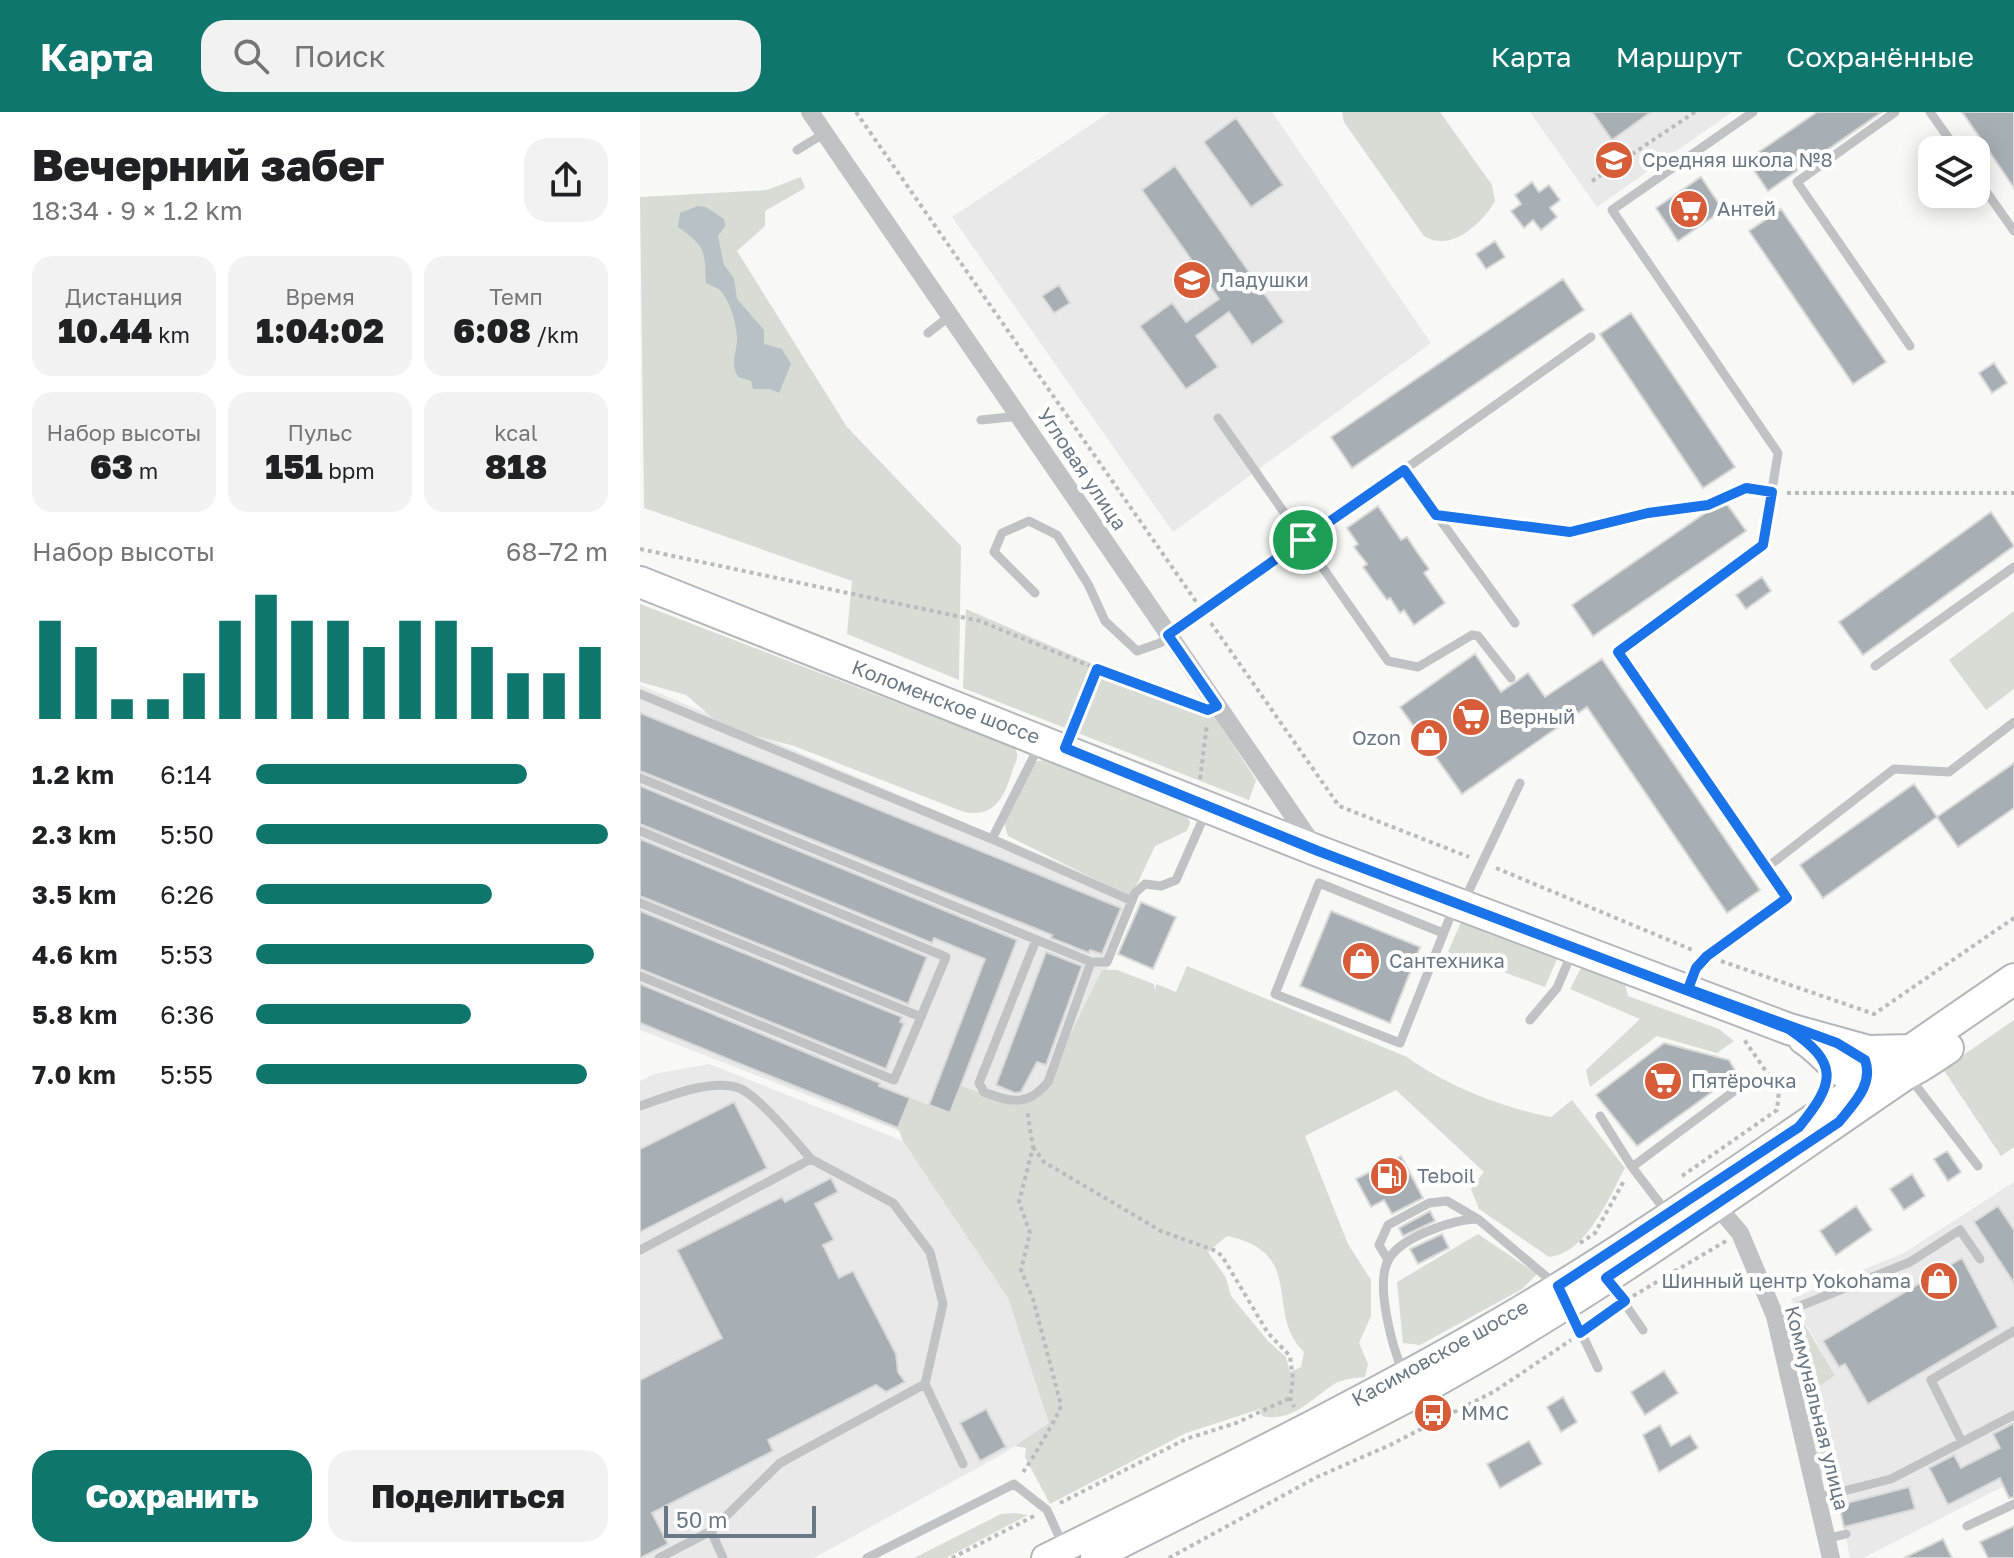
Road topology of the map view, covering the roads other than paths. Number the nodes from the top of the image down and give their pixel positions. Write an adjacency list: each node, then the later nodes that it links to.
1 (810, 112): 5 (street, Угловая улица)
2 (1753, 112): 35 (lane)
3 (1895, 112): 13 (lane)
4 (1930, 112): 6 (lane)
5 (825, 133): 7 (lane); 10 (street, Угловая улица)
6 (1947, 136)
7 (797, 150)
8 (1990, 197): 9 (lane)
9 (2014, 231)
10 (951, 315): 11 (lane); 14 (street, Угловая улица)
11 (928, 333)
12 (1591, 337): 17 (lane)
13 (1910, 346)
14 (1020, 416): 16 (lane); 23 (street, Угловая улица)
15 (1218, 418): 18 (lane)
16 (981, 420)
17 (1404, 470): 18 (lane); 22 (lane)
18 (1303, 540): 23 (lane); 25 (lane)
19 (2014, 567): 24 (lane)
20 (640, 582): 28 (main road, Коломенское шоссе)
21 (1035, 593): 23 (lane)
22 (1515, 623)
23 (1168, 635): 34 (street, Угловая улица)
24 (1875, 666)
25 (1511, 678)
26 (640, 694): 33 (lane)
27 (2014, 722): 35 (lane)
28 (1054, 744): 31 (main road, Коломенское шоссе); 33 (lane)
29 (640, 778): 40 (lane)
30 (1520, 783): 38 (lane)
31 (1204, 796): 34 (main road, Коломенское шоссе); 36 (lane)
32 (640, 831): 47 (lane)
33 (992, 839): 36 (lane)
34 (1318, 851): 38 (main road, Коломенское шоссе)
35 (1766, 868): 45 (lane)
36 (1132, 901): 42 (lane)
37 (640, 903): 47 (lane)
38 (1458, 905): 39 (lane); 41 (main road, Коломенское шоссе)
39 (1443, 933): 39 (lane)
40 (1036, 940): 42 (lane); 42 (lane)
41 (1574, 947): 45 (main road, Коломенское шоссе); 48 (lane)
42 (1091, 962)
43 (640, 976): 47 (lane)
44 (2014, 979): 50 (main road, Касимовское шоссе)
45 (1688, 989): 49 (main road, Коломенское шоссе)
46 (2014, 1003): 50 (main road, Касимовское шоссе)
47 (921, 1017)
48 (1530, 1020)
49 (1826, 1045): 50 (main road, Коломенское шоссе); 51 (main road, Коломенское шоссе); 56 (main road)
50 (1909, 1063): 51 (main road); 55 (main road, Касимовское шоссе); 58 (lane)
51 (1867, 1080): 55 (main road); 56 (main road, Касимовское шоссе)
52 (1733, 1092): 59 (lane)
53 (640, 1106): 57 (lane)
54 (1600, 1116): 59 (lane)
55 (1839, 1122): 60 (main road, Касимовское шоссе)
56 (1799, 1127): 60 (main road, Касимовское шоссе)
57 (811, 1159): 63 (lane); 72 (lane)
58 (1978, 1166)
59 (1632, 1167): 61 (lane)
60 (1710, 1198): 61 (main road, Касимовское шоссе); 66 (main road, Касимовское шоссе); 68 (street, Коммунальная улица)
61 (1661, 1205): 67 (main road, Касимовское шоссе)
62 (1478, 1219): 65 (lane); 65 (lane); 67 (lane)
63 (640, 1250)
64 (1980, 1259): 68 (lane)
65 (1388, 1260): 73 (lane)
66 (1606, 1278): 67 (main road, Касимовское шоссе); 69 (lane)
67 (1563, 1295): 71 (lane); 73 (main road, Касимовское шоссе)
68 (1775, 1316): 77 (street, Коммунальная улица)
69 (1643, 1330)
70 (2014, 1331): 75 (lane)
71 (1598, 1368)
72 (925, 1384): 76 (lane); 80 (lane)
73 (1411, 1385): 83 (main road, Касимовское шоссе); 87 (main road, Касимовское шоссе)
74 (2014, 1415): 75 (lane)
75 (1962, 1442): 77 (lane)
76 (963, 1464)
77 (1816, 1498): 82 (street, Коммунальная улица)
78 (2014, 1504): 79 (lane)
79 (1967, 1526)
80 (711, 1531): 84 (lane); 85 (lane)
81 (1846, 1534): 82 (lane)
82 (1829, 1549)
83 (1055, 1553): 86 (lane)
84 (659, 1558)
85 (723, 1558)
86 (867, 1558)
87 (1094, 1558)

